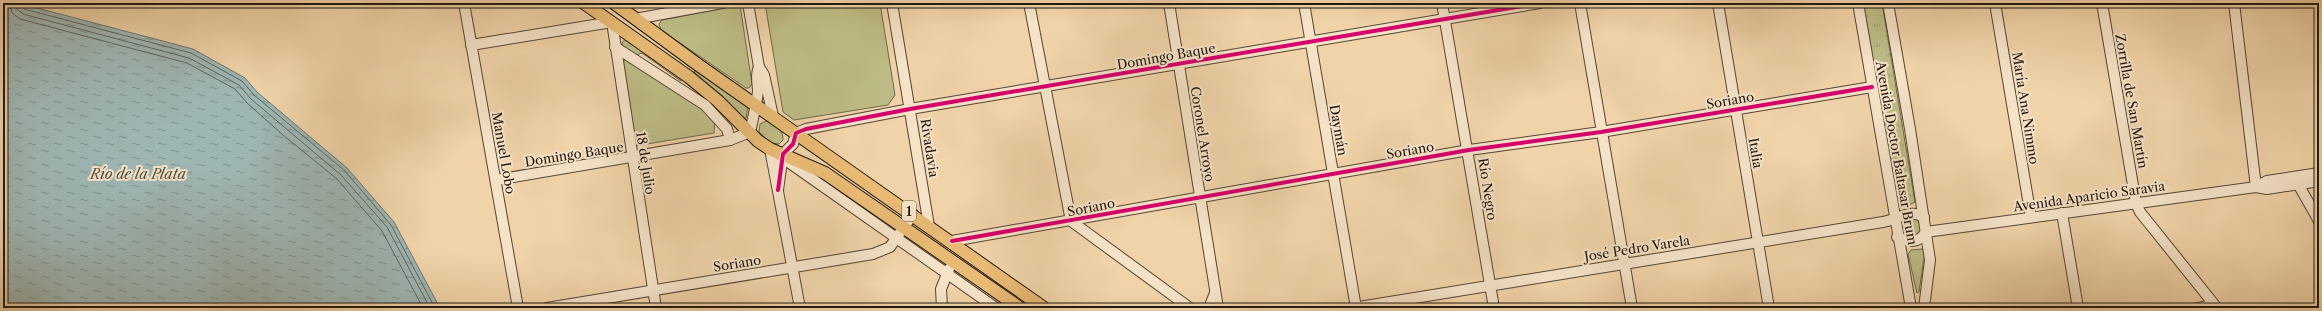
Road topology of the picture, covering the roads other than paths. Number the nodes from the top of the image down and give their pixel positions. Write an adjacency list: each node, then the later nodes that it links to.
1 (464, 3): 23 (street, Manuel Lobo)
2 (584, 3): 21 (main road, 1)
3 (722, 3): 19 (street)
4 (748, 3): 26 (street)
5 (892, 3): 30 (street, Rivadavia)
6 (1029, 3): 27 (street)
7 (1169, 3): 25 (street, Coronel Arroyo)
8 (1304, 3): 22 (street, Daymán)
9 (1442, 3): 20 (street, Río Negro)
10 (1540, 3): 20 (street, Domingo Baque)
11 (1580, 3): 34 (street)
12 (1718, 3): 31 (street, Italia)
13 (1858, 3): 28 (street, Avenida Doctor Baltasar Brum)
14 (1888, 3): 52 (street, Avenida Doctor Baltasar Brum)
15 (1996, 3): 53 (street, María Ana Nimmo)
16 (2102, 3): 49 (street, Zorrilla de San Martín)
17 (2234, 3): 46 (street)
18 (617, 6): 19 (main road, 1); 21 (street)
19 (635, 19): 29 (main road, 1)
20 (1445, 19): 22 (street, Domingo Baque); 38 (street, Río Negro)
21 (612, 22): 23 (street); 24 (street, 18 de Julio); 33 (main road, 1)
22 (1311, 42): 25 (street, Domingo Baque); 41 (street, Daymán)
23 (471, 44): 43 (street, Manuel Lobo)
24 (615, 47): 36 (street); 40 (street, 18 de Julio)
25 (1179, 64): 27 (street, Domingo Baque); 48 (street, Coronel Arroyo)
26 (759, 67): 29 (street); 32 (street)
27 (1044, 87): 30 (street, Domingo Baque); 56 (street)
28 (1872, 87): 31 (street, Soriano); 54 (street, Avenida Doctor Baltasar Brum)
29 (756, 104): 32 (main road, 1); 33 (street)
30 (910, 109): 35 (street, Domingo Baque); 57 (street, Rivadavia)
31 (1735, 110): 34 (street, Soriano); 63 (street, Italia)
32 (773, 116): 35 (main road, 1)
33 (750, 132): 36 (street, Domingo Baque); 37 (main road, 1)
34 (1602, 132): 38 (street, Soriano); 65 (street)
35 (796, 133): 39 (street); 51 (main road, 1)
36 (730, 140): 40 (street, Domingo Baque)
37 (770, 149): 39 (main road, 1); 47 (street)
38 (1468, 150): 41 (street, Soriano); 69 (street, Río Negro)
39 (783, 156): 47 (street); 58 (main road, 1); 61 (street)
40 (633, 158): 43 (street, Domingo Baque); 70 (street, 18 de Julio)
41 (1333, 173): 48 (street, Soriano); 84 (street, Daymán)
42 (2319, 173): 46 (street, Avenida Aparicio Saravia)
43 (496, 180): 73 (street, Manuel Lobo)
44 (2319, 181): 45 (street, Avenida Aparicio Saravia)
45 (2298, 184): 46 (street, Avenida Aparicio Saravia); 55 (street)
46 (2256, 187): 49 (street, Avenida Aparicio Saravia)
47 (778, 190): 67 (street)
48 (1200, 196): 56 (street, Soriano); 71 (street, Coronel Arroyo)
49 (2136, 203): 50 (street, Avenida Aparicio Saravia); 72 (street)
50 (2062, 213): 53 (street, Avenida Aparicio Saravia); 90 (street)
51 (913, 214): 57 (main road, 1); 58 (street, Soriano)
52 (1924, 217): 54 (street, José Pedro Varela); 59 (street, Avenida Doctor Baltasar Brum)
53 (2031, 217): 59 (street, Avenida Aparicio Saravia)
54 (1894, 220): 60 (street, Avenida Doctor Baltasar Brum); 63 (street, José Pedro Varela)
55 (2319, 220)
56 (1070, 221): 62 (street, Soriano); 81 (street)
57 (929, 226): 62 (main road, 1)
58 (904, 228): 61 (street, Soriano); 66 (main road, 1)
59 (1926, 232): 60 (street); 89 (street, Avenida Doctor Baltasar Brum)
60 (1898, 237): 88 (street, Avenida Doctor Baltasar Brum)
61 (897, 238): 67 (street, Soriano); 68 (street)
62 (952, 242): 64 (main road, 1)
63 (1758, 242): 65 (street, José Pedro Varela); 87 (street, Italia)
64 (967, 253): 66 (street); 80 (main road, 1)
65 (1624, 263): 69 (street, José Pedro Varela); 86 (street)
66 (956, 264): 68 (street); 79 (main road, 1)
67 (794, 268): 70 (street, Soriano); 76 (street)
68 (947, 273): 77 (street); 78 (street)
69 (1490, 285): 84 (street, José Pedro Varela); 85 (street, Río Negro)
70 (652, 289): 74 (street, Soriano); 75 (street, 18 de Julio)
71 (1215, 293): 82 (street); 83 (street, Coronel Arroyo)
72 (2216, 307): 91 (street)
73 (518, 308)
74 (547, 308)
75 (656, 308)
76 (800, 308)
77 (942, 308)
78 (996, 308)
79 (1020, 308)
80 (1044, 308)
81 (1190, 308)
82 (1209, 308)
83 (1218, 308)
84 (1355, 308)
85 (1494, 308)
86 (1632, 308)
87 (1769, 308)
88 (1911, 308)
89 (1924, 308)
90 (2078, 308)
91 (2198, 308)

